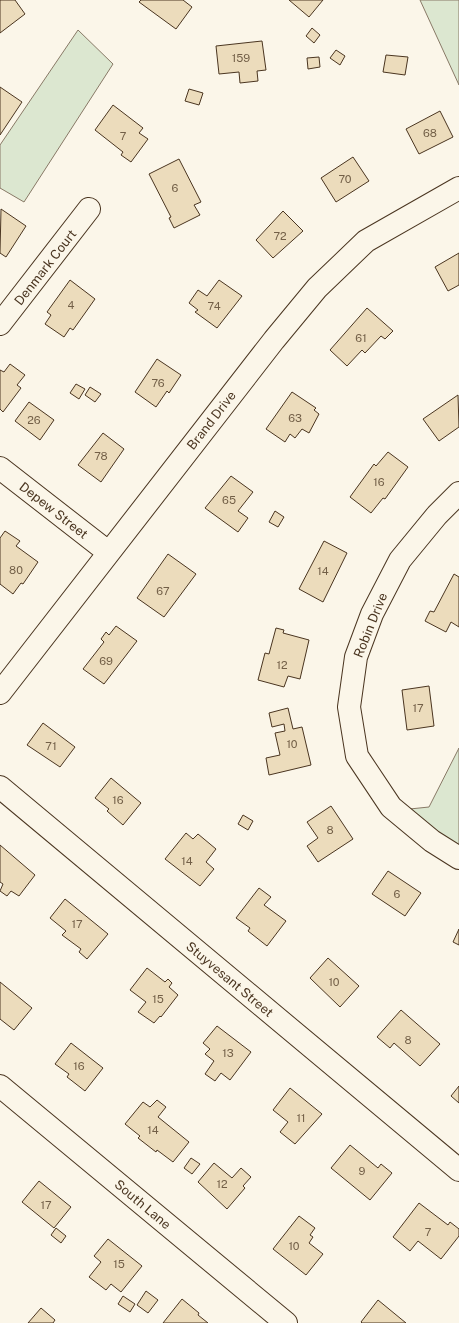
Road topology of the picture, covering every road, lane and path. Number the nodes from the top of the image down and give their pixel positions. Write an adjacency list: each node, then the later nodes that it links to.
1 (459, 188): 6 (street, Brand Drive)
2 (89, 209): 3 (street, Denmark Court)
3 (0, 324)
4 (0, 468): 6 (street, Depew Street)
5 (459, 493): 9 (street, Robin Drive)
6 (108, 552): 7 (street, Brand Drive)
7 (0, 693)
8 (0, 787): 11 (street, Stuyvesant Street)
9 (459, 858)
10 (0, 1086): 12 (street, South Lane)
11 (459, 1170)
12 (286, 1323)

